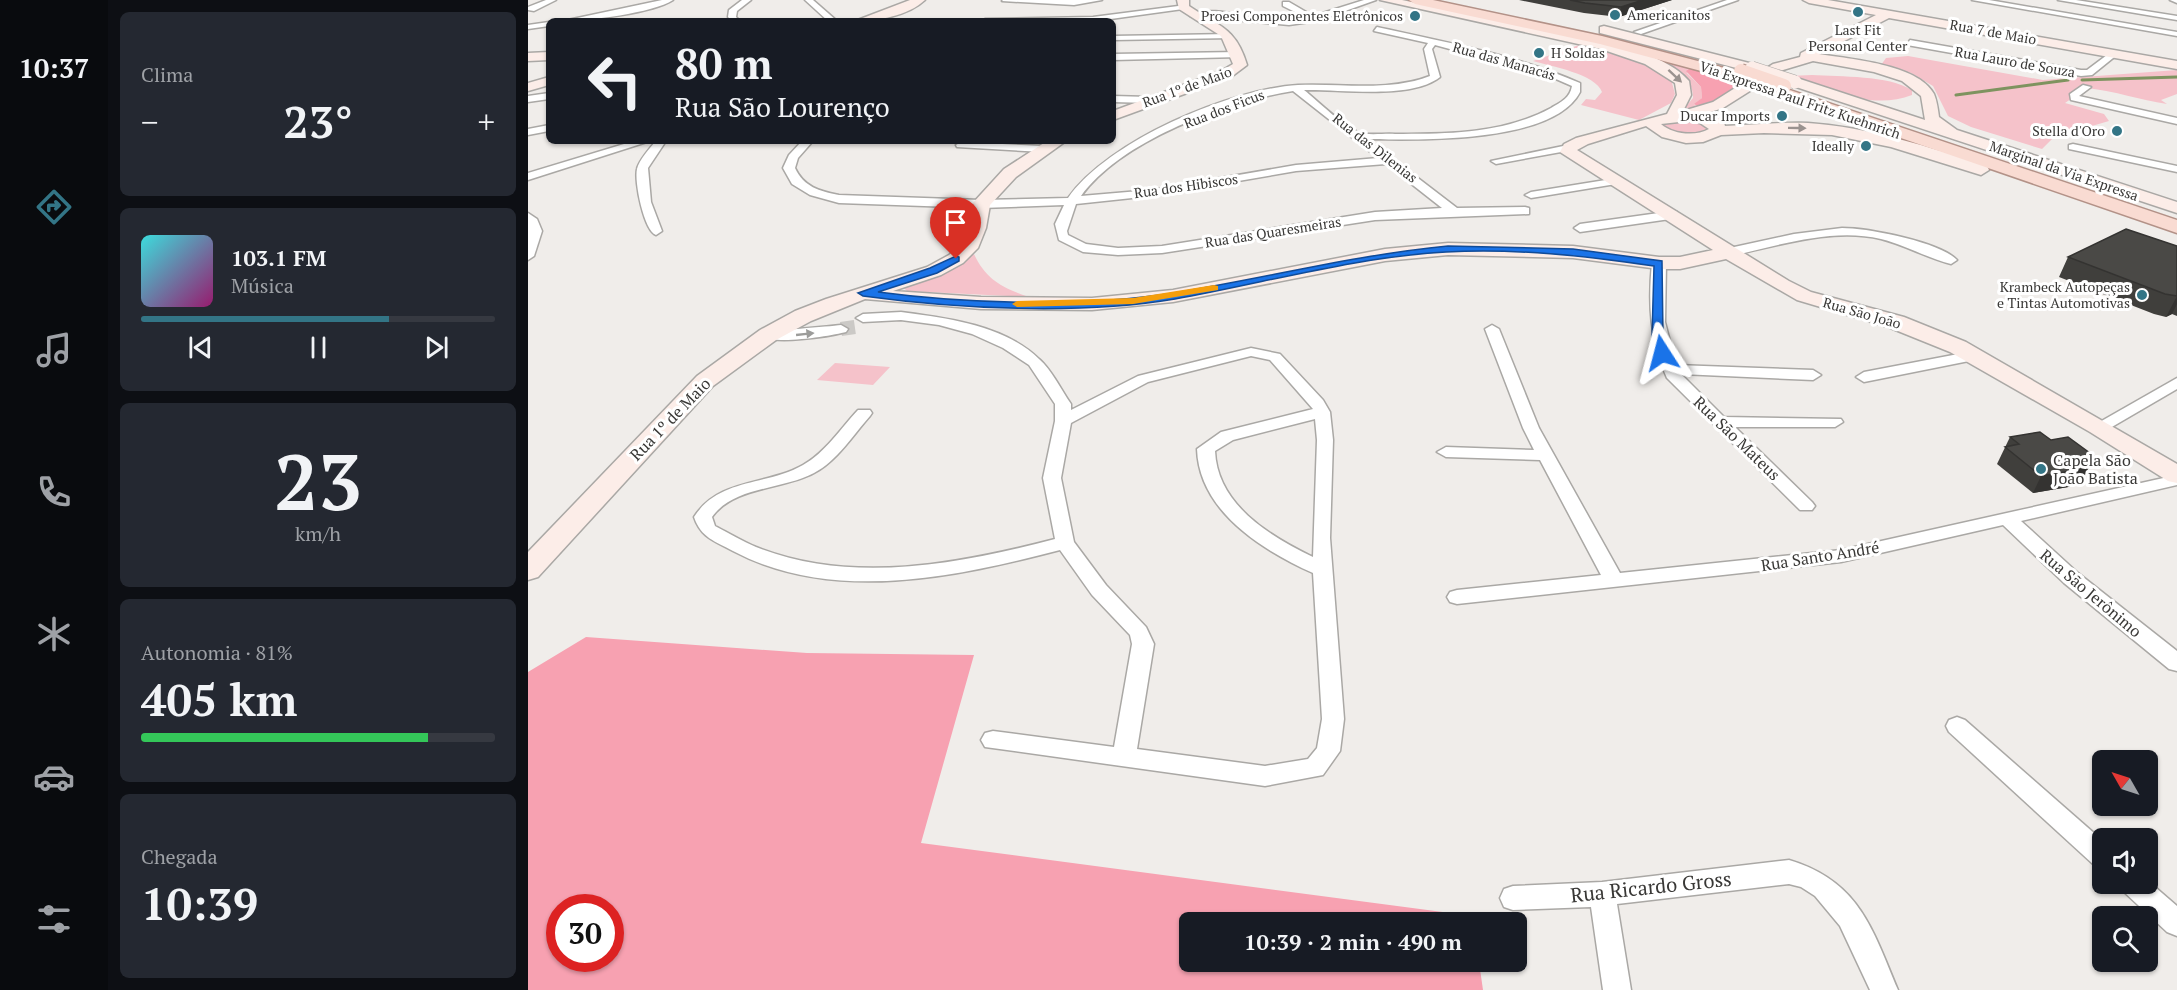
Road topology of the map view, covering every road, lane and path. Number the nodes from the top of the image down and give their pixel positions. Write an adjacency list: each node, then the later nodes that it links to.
1 (552, 0): 21 (street)
2 (669, 0): 24 (street)
3 (747, 0): 25 (street)
4 (809, 0): 26 (street)
5 (919, 0): 27 (street)
6 (1098, 0): 17 (street)
7 (1148, 0): 20 (street)
8 (1372, 0): 30 (street)
9 (1386, 0): 63 (street, one-way to 63)
10 (1415, 0): 49 (main road, Via Expressa Paul Fritz Kuehnrich)
11 (1434, 0): 49 (main road, Via Expressa Paul Fritz Kuehnrich)
12 (1455, 0): 49 (street)
13 (1734, 0): 35 (street)
14 (1809, 0): 22 (street, Rua 7 de Maio)
15 (1976, 0): 36 (street)
16 (2062, 0): 29 (street)
17 (1006, 1)
18 (1183, 3): 20 (street); 23 (street)
19 (1286, 4): 30 (street)
20 (1161, 8): 28 (street)
21 (531, 9)
22 (1887, 14): 41 (street, Rua 7 de Maio); 46 (street)
23 (1194, 16): 30 (street); 37 (street)
24 (584, 18)
25 (733, 18)
26 (830, 18)
27 (871, 18)
28 (1099, 18)
29 (2177, 18)
30 (1314, 19)
31 (546, 25): 32 (street)
32 (528, 29): 33 (street)
33 (546, 29)
34 (1377, 29): 39 (street, Rua das Manacás)
35 (1638, 32)
36 (2177, 34)
37 (1230, 36): 38 (street); 42 (street, Rua 1º de Maio)
38 (1116, 38)
39 (1433, 42): 55 (street, Rua dos Ficus); 71 (street, Rua das Manacás)
40 (1910, 43): 41 (street, Rua Lauro de Souza)
41 (2114, 54): 47 (street, Rua 7 de Maio)
42 (1238, 55): 45 (street); 60 (street, Rua 1º de Maio)
43 (546, 56): 44 (street)
44 (528, 57)
45 (1116, 57)
46 (1809, 57): 48 (street); 50 (street); 52 (street)
47 (2177, 64)
48 (1843, 67): 50 (street); 57 (street); 70 (street)
49 (1741, 71): 52 (main road, Via Expressa Paul Fritz Kuehnrich); 52 (street, bridge)
50 (1814, 72): 52 (street)
51 (546, 81): 53 (street)
52 (1780, 82): 57 (street); 61 (street); 68 (main road, Via Expressa Paul Fritz Kuehnrich); 84 (main road, Via Expressa Paul Fritz Kuehnrich)
53 (528, 84)
54 (2086, 87): 64 (street)
55 (1295, 88): 71 (street, Rua das Dilenias); 88 (street, Rua dos Ficus)
56 (546, 96): 58 (street)
57 (1845, 98): 70 (street, Marginal da Via Expressa)
58 (528, 99)
59 (1116, 99): 60 (street)
60 (1149, 100): 62 (street, Rua 1º de Maio)
61 (1718, 105): 63 (street); 66 (street)
62 (1116, 115)
63 (1678, 116): 65 (street); 66 (street)
64 (2177, 121)
65 (1653, 122): 72 (street); 78 (street)
66 (1717, 128): 72 (street); 83 (street, one-way to 83)
67 (546, 129): 69 (street)
68 (1884, 130): 83 (main road, Marginal da Via Expressa); 96 (main road, Via Expressa Paul Fritz Kuehnrich)
69 (528, 132)
70 (1952, 133): 84 (main road); 90 (street, Marginal da Via Expressa)
71 (1361, 136): 80 (street, Rua das Dilenias)
72 (1678, 136): 78 (street)
73 (635, 144): 85 (street)
74 (659, 144): 98 (street)
75 (805, 144): 89 (street, Rua dos Hibiscos)
76 (961, 145): 77 (street)
77 (1051, 145): 89 (street)
78 (1575, 145): 81 (street); 86 (street, Rua São João)
79 (2073, 147): 82 (street)
80 (1390, 160): 88 (street, Rua dos Hibiscos); 91 (street, Rua das Dilenias)
81 (1496, 161)
82 (2177, 169)
83 (1981, 170): 99 (main road, Marginal da Via Expressa)
84 (2042, 173): 95 (main road, Via Expressa Paul Fritz Kuehnrich)
85 (528, 177)
86 (1618, 181): 87 (street); 93 (street, Rua São João)
87 (1531, 195)
88 (1070, 201): 89 (street, Rua dos Hibiscos); 91 (street, Rua das Quaresmeiras)
89 (981, 204): 104 (street, Rua 1º de Maio)
90 (2177, 208)
91 (1452, 210): 92 (street, Rua das Quaresmeiras)
92 (1525, 211)
93 (1673, 215): 97 (street); 100 (street, Rua São João)
94 (528, 217): 101 (street)
95 (2177, 219)
96 (2177, 227)
97 (1580, 228)
98 (656, 231)
99 (2177, 238)
100 (1730, 252): 102 (street); 103 (street); 109 (street, Rua São João)
101 (528, 256)
102 (1951, 260)
103 (1659, 263): 104 (street); 110 (street, Rua São Mateus)
104 (863, 293): 105 (street, Rua 1º de Maio)
105 (803, 316): 108 (street, Rua 1º de Maio); 108 (street, one-way to 105)
106 (863, 322): 116 (street)
107 (1492, 329): 121 (street)
108 (768, 335): 128 (street, Rua 1º de Maio)
109 (1974, 356): 112 (street); 119 (street, Rua São João)
110 (1670, 369): 111 (street); 117 (street, Rua São Mateus)
111 (1813, 375)
112 (1864, 377)
113 (2177, 383): 119 (street)
114 (864, 412): 126 (street)
115 (1322, 412): 116 (street); 127 (street); 127 (street)
116 (1063, 421): 126 (street)
117 (1720, 422): 118 (street); 124 (street, Rua São Mateus)
118 (1835, 422)
119 (2098, 427): 122 (street, Rua São João)
120 (1446, 452): 121 (street)
121 (1546, 455): 129 (street)
122 (2177, 475)
123 (2177, 480): 125 (street, Rua Santo André)
124 (1806, 506)
125 (2007, 519): 129 (street, Rua Santo André); 131 (street, Rua São Jerônimo)
126 (1065, 543): 134 (street)
127 (1322, 568): 134 (street)
128 (528, 570)
129 (1614, 580): 130 (street, Rua Santo André)
130 (1457, 597)
131 (2177, 663)
132 (1957, 726): 135 (street)
133 (993, 740): 134 (street)
134 (1123, 758)
135 (2092, 847)
136 (1602, 894): 138 (street, Rua Ricardo Gross); 140 (street); 141 (street, Rua Ricardo Gross)
137 (2144, 894): 139 (street)
138 (1513, 898)
139 (2177, 923)
140 (1617, 990)
141 (1884, 990)

